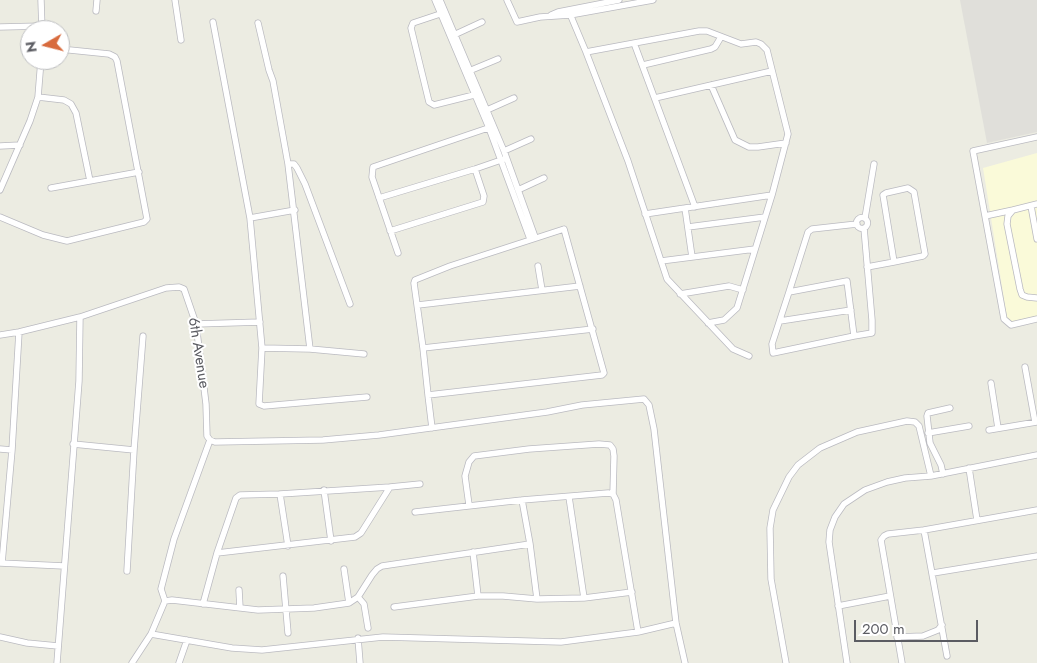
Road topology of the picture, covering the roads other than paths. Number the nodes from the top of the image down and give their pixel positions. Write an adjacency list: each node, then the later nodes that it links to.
1 (41, 0): 12 (street)
2 (97, 0): 9 (street)
3 (175, 0): 20 (street)
4 (435, 0): 11 (street)
5 (440, 0): 11 (street)
6 (508, 0): 10 (street)
7 (619, 0): 10 (street)
8 (653, 0): 10 (street)
9 (96, 11)
10 (570, 12): 23 (street)
11 (443, 13): 18 (street); 27 (street); 30 (street)
12 (42, 20)
13 (213, 22): 63 (street)
14 (482, 22): 18 (street)
15 (258, 23): 43 (street)
16 (0, 26): 17 (street)
17 (20, 27)
18 (456, 34): 27 (street)
19 (721, 37): 21 (street); 25 (street); 28 (street)
20 (181, 40)
21 (634, 43): 23 (street); 25 (street)
22 (70, 50): 46 (street)
23 (586, 52): 59 (street)
24 (498, 59): 27 (street)
25 (643, 65): 33 (street)
26 (40, 70): 31 (street)
27 (469, 71): 30 (street)
28 (772, 71): 29 (street); 38 (street)
29 (712, 85): 33 (street); 38 (street)
30 (478, 94): 34 (street); 35 (street)
31 (38, 97): 39 (street); 48 (street)
32 (514, 98): 34 (street)
33 (655, 98): 55 (street)
34 (487, 110): 35 (street)
35 (491, 127): 41 (street); 42 (street); 53 (street)
36 (1037, 137): 60 (street)
37 (531, 139): 41 (street)
38 (786, 144): 52 (street)
39 (20, 145): 40 (street); 50 (street)
40 (0, 146)
41 (504, 151): 42 (street)
42 (504, 159): 45 (street); 51 (street); 69 (street)
43 (288, 164): 57 (street); 84 (street)
44 (874, 164): 64 (street)
45 (475, 169): 53 (street); 68 (street)
46 (139, 172): 48 (street); 62 (street)
47 (544, 178): 51 (street)
48 (90, 181): 49 (street)
49 (51, 188)
50 (0, 190)
51 (518, 190): 69 (street)
52 (772, 195): 55 (street); 61 (street)
53 (379, 198): 68 (street)
54 (1034, 205): 58 (street); 70 (street)
55 (695, 206): 56 (street)
56 (685, 208): 59 (street); 66 (street)
57 (294, 210): 63 (street); 100 (street)
58 (1013, 210): 60 (street); 83 (street)
59 (645, 214): 74 (street)
60 (985, 216): 88 (street)
61 (765, 217): 66 (street); 71 (street)
62 (0, 218)
63 (250, 218): 90 (street)
64 (865, 218): 65 (street); 67 (street)
65 (857, 224): 67 (street); 81 (street)
66 (688, 227): 73 (street)
67 (864, 228): 77 (street)
68 (390, 231): 72 (street)
69 (532, 238): 78 (street); 85 (street)
70 (1037, 239)
71 (755, 248): 73 (street); 80 (street)
72 (398, 253)
73 (692, 257): 74 (street)
74 (661, 261): 82 (street)
75 (894, 262): 75 (street); 77 (street)
76 (538, 266): 79 (street)
77 (867, 267): 97 (street)
78 (580, 286): 79 (street); 93 (street)
79 (542, 290): 85 (street)
80 (743, 290): 82 (street); 91 (street)
81 (789, 292): 86 (street); 89 (street)
82 (680, 294): 91 (street)
83 (1037, 298)
84 (350, 304)
85 (418, 305): 99 (street)
86 (850, 310): 89 (street); 97 (street)
87 (80, 317): 92 (street, 6th Avenue); 94 (street, 6th Avenue); 115 (street)
88 (1037, 319)
89 (780, 321): 97 (street)
90 (260, 322): 92 (street); 98 (street)
91 (708, 323): 102 (street)
92 (196, 324): 114 (street, 6th Avenue)
93 (593, 330): 99 (street); 105 (street)
94 (19, 332): 95 (street, 6th Avenue); 117 (street)
95 (0, 335)
96 (143, 336): 118 (street)
97 (854, 336)
98 (262, 348): 100 (street); 106 (street)
99 (423, 348): 105 (street)
100 (310, 349): 101 (street)
101 (364, 354)
102 (749, 356)
103 (1025, 367): 108 (street)
104 (991, 383): 111 (street)
105 (428, 395): 110 (street)
106 (367, 396)
107 (950, 408): 113 (street)
108 (1036, 422): 111 (street)
109 (969, 426): 113 (street)
110 (432, 428): 114 (street); 163 (street)
111 (998, 428): 112 (street)
112 (988, 430)
113 (928, 433): 121 (street)
114 (210, 440): 156 (street, 6th Avenue)
115 (73, 444): 118 (street); 144 (street)
116 (0, 449): 117 (street)
117 (12, 450): 132 (street)
118 (134, 450): 146 (street)
119 (1037, 455): 120 (street)
120 (969, 468): 121 (street); 135 (street)
121 (943, 474): 122 (street)
122 (931, 476): 159 (street); 180 (street)
123 (420, 484): 124 (street)
124 (390, 487): 125 (street); 137 (street)
125 (324, 490): 126 (street); 137 (street)
126 (280, 494): 139 (street); 141 (street)
127 (613, 494): 128 (street); 130 (street); 150 (street)
128 (569, 497): 129 (street); 154 (street)
129 (522, 500): 130 (street); 138 (street)
130 (469, 505): 134 (street)
131 (0, 507): 132 (street)
132 (7, 508): 143 (street)
133 (1037, 510): 135 (street)
134 (416, 512)
135 (977, 520): 136 (street)
136 (924, 530): 147 (street); 152 (street)
137 (331, 541): 139 (street)
138 (530, 544): 140 (street); 155 (street)
139 (288, 546): 141 (street)
140 (473, 552): 151 (street); 153 (street)
141 (217, 553): 158 (street)
142 (1037, 556): 147 (street)
143 (1, 563): 144 (street)
144 (64, 566): 173 (street)
145 (344, 569): 157 (street)
146 (127, 572)
147 (933, 573): 164 (street)
148 (283, 576): 162 (street)
149 (239, 590): 161 (street)
150 (632, 592): 154 (street); 166 (street)
151 (478, 596): 155 (street); 160 (street)
152 (890, 596): 159 (street); 171 (street)
153 (358, 597): 157 (street); 165 (street)
154 (584, 598): 155 (street)
155 (537, 599)
156 (165, 601): 158 (street); 168 (street)
157 (349, 603): 162 (street)
158 (204, 604): 161 (street)
159 (838, 606): 181 (street)
160 (394, 607)
161 (240, 608): 162 (street)
162 (285, 610): 167 (street)
163 (676, 623): 166 (street); 179 (street)
164 (942, 625): 171 (street); 174 (street)
165 (368, 628)
166 (638, 632): 170 (street)
167 (288, 633)
168 (151, 634): 172 (street); 176 (street)
169 (0, 637): 173 (street)
170 (358, 638): 172 (street); 178 (street)
171 (897, 638): 182 (street)
172 (187, 640): 177 (street)
173 (58, 646): 175 (street)
174 (947, 656)
175 (57, 663)
176 (132, 663)
177 (179, 663)
178 (360, 663)
179 (685, 663)
180 (786, 663)
181 (847, 663)
182 (902, 663)

